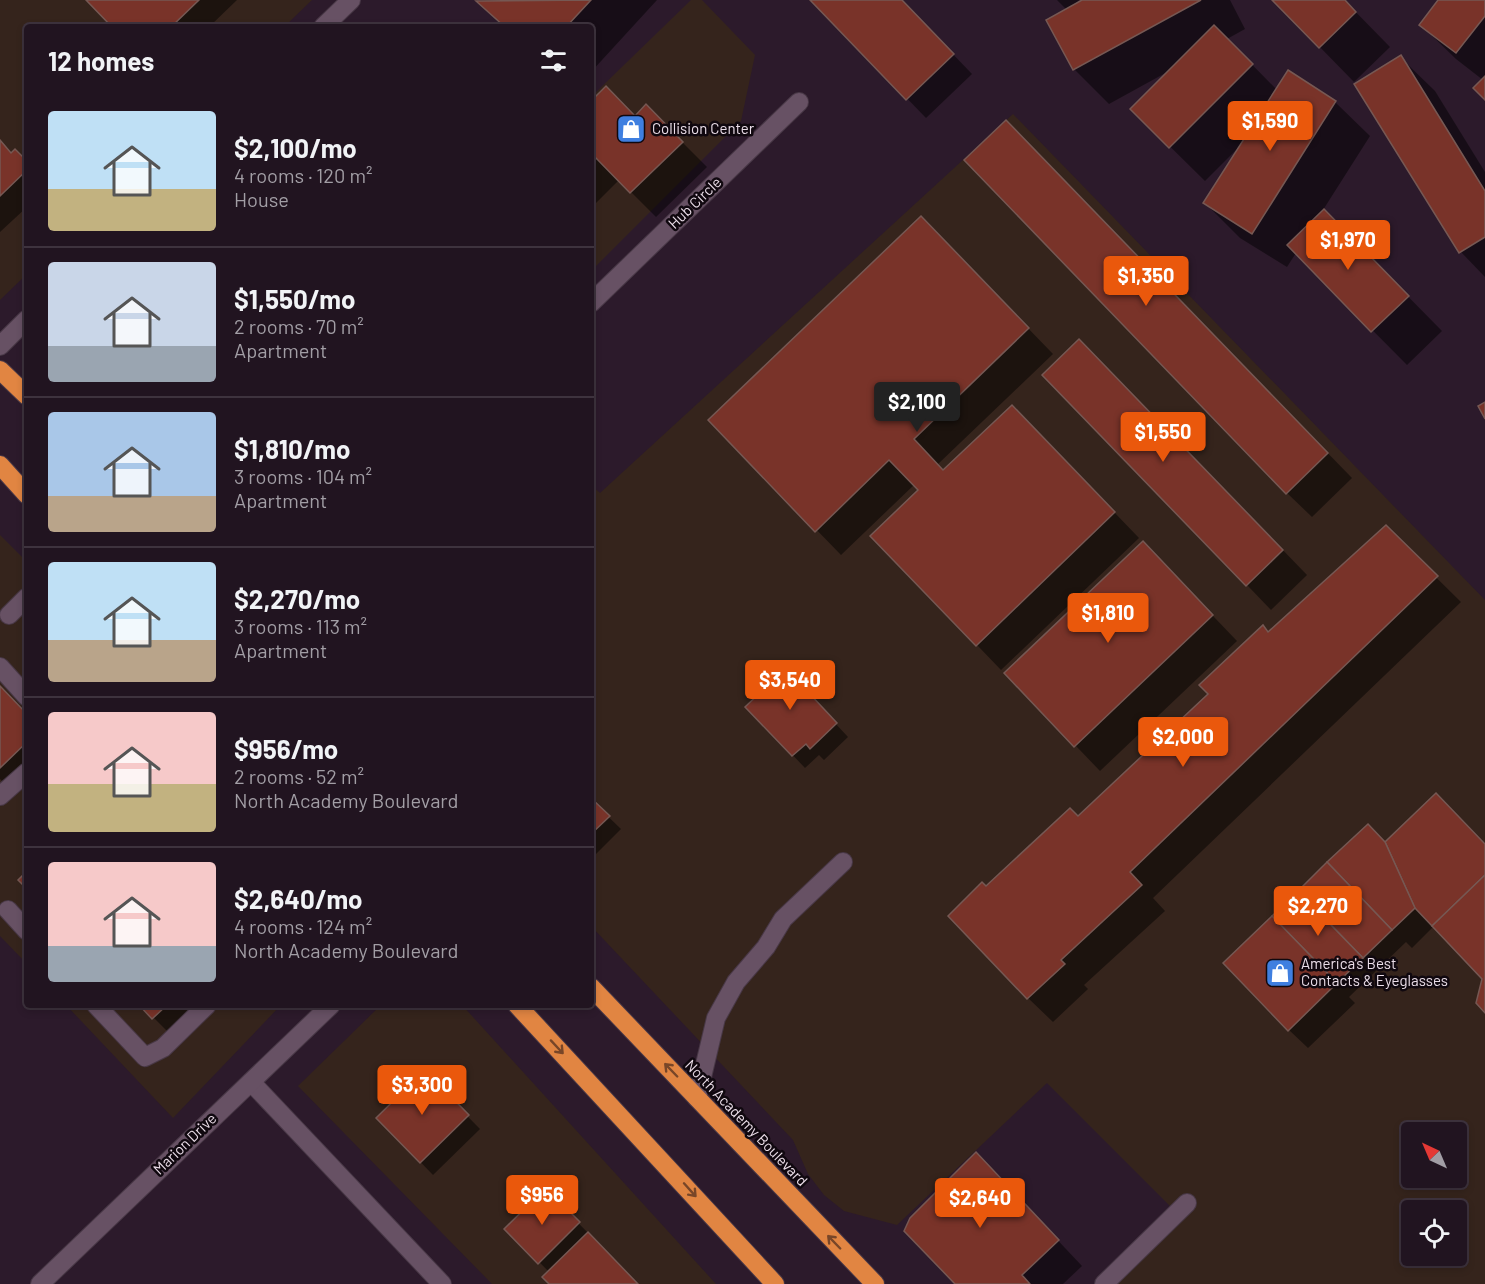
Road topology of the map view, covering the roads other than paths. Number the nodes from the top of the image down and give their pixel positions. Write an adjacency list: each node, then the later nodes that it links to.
1 (351, 0): 2 (street)
2 (326, 24)
3 (799, 102): 4 (street, Hub Circle)
4 (594, 300)
5 (24, 322): 6 (street)
6 (0, 346)
7 (0, 370): 8 (highway)
8 (24, 393)
9 (0, 465): 10 (highway)
10 (24, 492)
11 (24, 600): 12 (street)
12 (9, 615)
13 (0, 667): 14 (street)
14 (24, 694)
15 (24, 775): 16 (street)
16 (0, 796)
17 (843, 862): 26 (street)
18 (8, 910): 19 (street)
19 (24, 928)
20 (594, 990): 26 (highway, North Academy Boulevard, one-way to 20)
21 (99, 1008): 22 (street)
22 (204, 1008)
23 (328, 1008): 25 (street, Marion Drive)
24 (520, 1008): 30 (highway, one-way to 30)
25 (251, 1082): 28 (street, Marion Drive); 29 (street)
26 (697, 1098): 31 (highway, North Academy Boulevard, one-way to 26)
27 (1187, 1203): 32 (street)
28 (40, 1284)
29 (442, 1284)
30 (775, 1284)
31 (875, 1284)
32 (1104, 1284)

